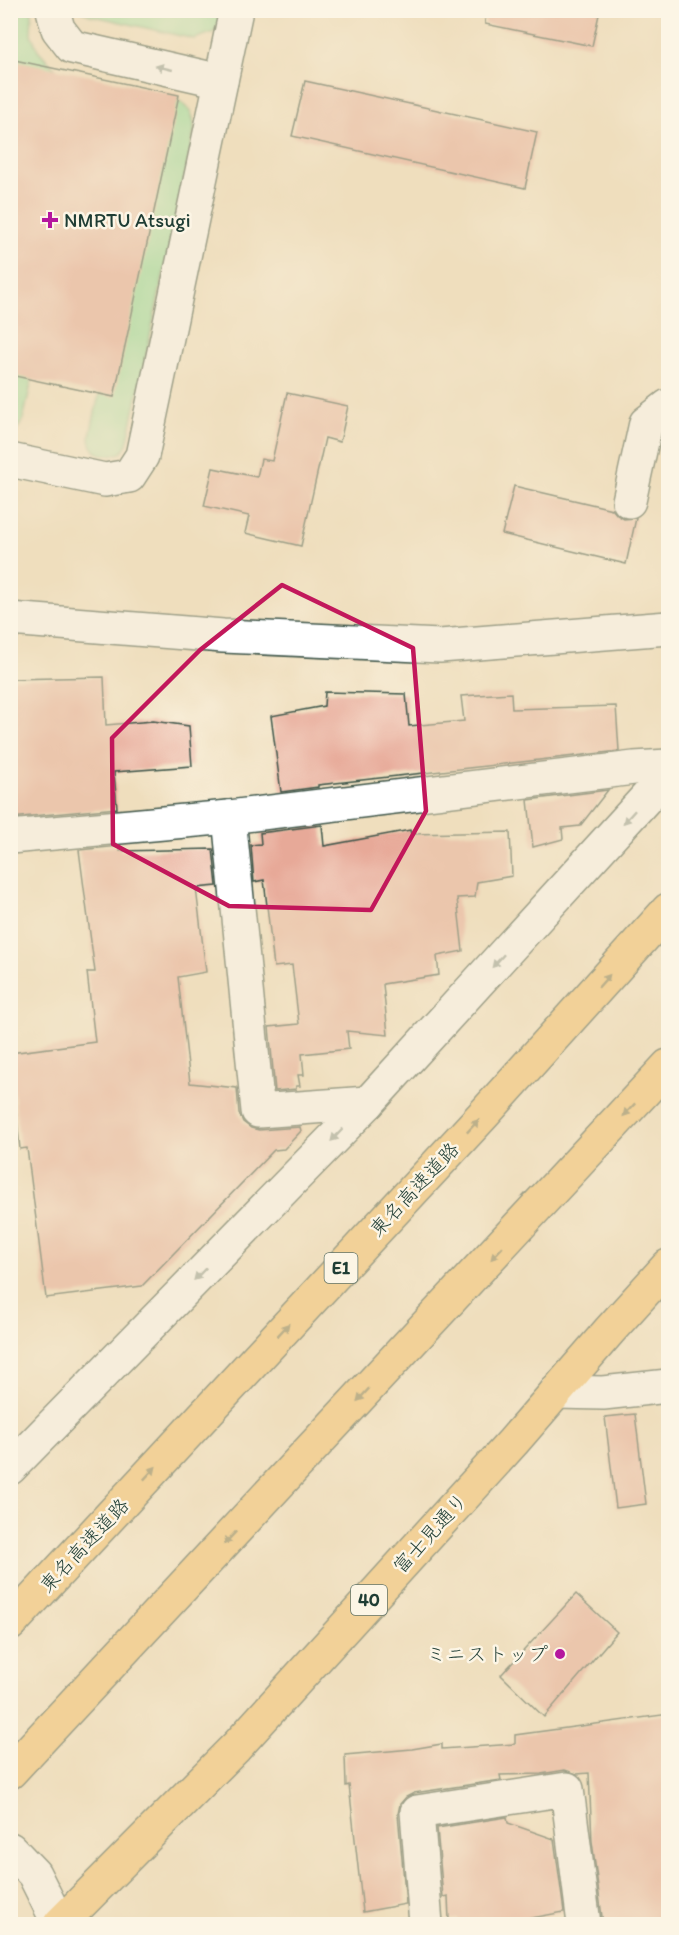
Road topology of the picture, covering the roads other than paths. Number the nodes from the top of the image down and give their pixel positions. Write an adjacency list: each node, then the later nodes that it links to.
1 (53, 10): 3 (street, one-way to 1)
2 (236, 10): 3 (street)
3 (221, 81): 5 (street)
4 (669, 406): 6 (street)
5 (10, 460)
6 (629, 501)
7 (10, 619): 8 (street)
8 (669, 628)
9 (669, 766): 11 (street)
10 (669, 774): 15 (street, one-way to 15)
11 (229, 817): 12 (street); 15 (street)
12 (10, 837)
13 (669, 910): 20 (main road, 東名高速道路 / E1, one-way to 13)
14 (669, 1066): 21 (main road, one-way to 21)
15 (368, 1103): 19 (street, one-way to 19)
16 (669, 1266): 18 (main road, 富士見通り / 40)
17 (669, 1386): 18 (street)
18 (556, 1392): 23 (main road, 富士見通り / 40)
19 (11, 1458)
20 (10, 1624)
21 (10, 1772)
22 (10, 1849): 23 (street)
23 (60, 1924)
24 (426, 1924): 25 (street)
25 (584, 1924)

